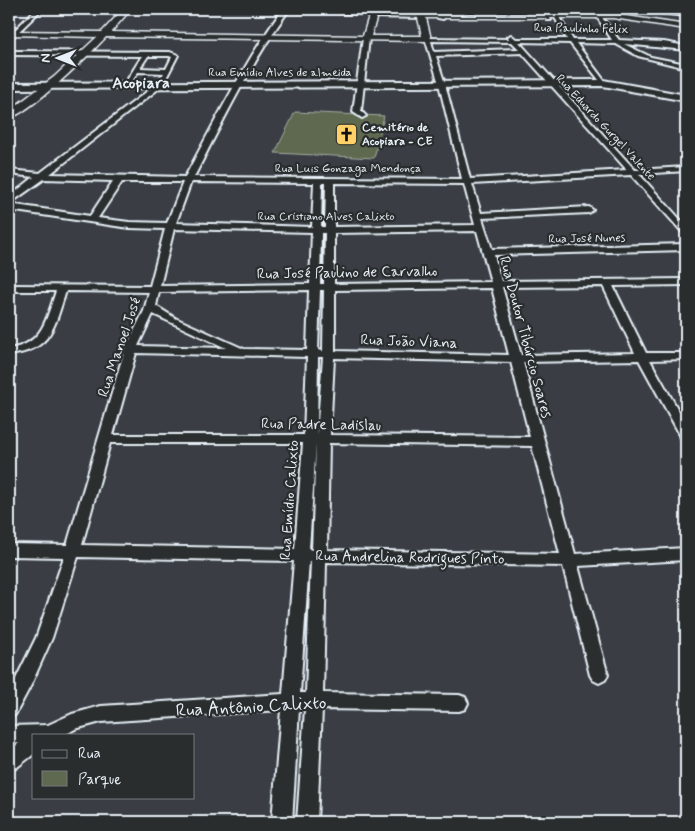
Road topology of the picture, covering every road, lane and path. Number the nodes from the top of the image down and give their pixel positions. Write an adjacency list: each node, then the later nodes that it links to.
1 (39, 9): 14 (street)
2 (127, 9): 15 (main road)
3 (286, 9): 4 (street); 16 (street, Rua Manoel José)
4 (300, 9): 6 (street)
5 (642, 9): 8 (street)
6 (374, 12): 9 (street); 17 (main road)
7 (614, 13): 12 (main road); 13 (main road)
8 (686, 14)
9 (422, 15): 10 (main road); 18 (main road, Rua Doutor Tibúrcio Soares)
10 (441, 15): 11 (main road)
11 (551, 15): 12 (main road); 21 (street)
12 (600, 17): 22 (street)
13 (686, 27)
14 (12, 33): 15 (main road, Rua Paulinho Felix)
15 (107, 33): 16 (main road, Rua Paulinho Felix); 26 (main road)
16 (267, 35): 17 (main road, Rua Paulinho Felix); 40 (street, Rua Manoel José)
17 (366, 36): 18 (main road, Rua Paulinho Felix); 35 (street)
18 (427, 37): 19 (street, Rua Paulinho Felix); 29 (street, Rua Doutor Tibúrcio Soares)
19 (462, 38): 20 (street, Rua Paulinho Felix); 27 (street)
20 (511, 39): 21 (street, Rua Paulinho Felix); 24 (street, Rua Eduardo Gurgel Valente)
21 (571, 40): 22 (street, Rua Paulinho Felix); 34 (street)
22 (616, 41): 23 (street, Rua Paulinho Felix); 31 (street)
23 (686, 48)
24 (522, 51): 27 (street); 37 (street, Rua Eduardo Gurgel Valente)
25 (9, 53): 26 (street)
26 (87, 53): 28 (street); 42 (main road)
27 (470, 53): 29 (street)
28 (146, 54): 32 (street); 33 (street)
29 (432, 54): 36 (street, Rua Doutor Tibúrcio Soares)
30 (686, 60): 31 (street)
31 (683, 66)
32 (136, 70): 33 (street); 38 (street)
33 (168, 71): 39 (street)
34 (603, 83): 37 (street, Rua Emídio Alves de almeida); 43 (street, Rua Emídio Alves de almeida)
35 (360, 84): 36 (street, Rua Emídio Alves de almeida); 40 (street, Rua Emídio Alves de almeida); 45 (street)
36 (442, 84): 37 (street, Rua Emídio Alves de almeida); 53 (street, Rua Doutor Tibúrcio Soares)
37 (551, 84): 48 (street, Rua Eduardo Gurgel Valente)
38 (127, 85): 39 (street, Rua Emídio Alves de almeida); 42 (street, Rua Emídio Alves de almeida)
39 (160, 85): 40 (street, Rua Emídio Alves de almeida); 49 (street)
40 (238, 85): 51 (street, Rua Manoel José)
41 (9, 86): 42 (street, Rua Emídio Alves de almeida)
42 (50, 86): 44 (main road)
43 (686, 98)
44 (9, 115)
45 (362, 116)
46 (686, 169): 48 (street, Rua Luis Gonzaga Mendonça)
47 (9, 172): 49 (street, Rua Luis Gonzaga Mendonça)
48 (632, 172): 53 (street, Rua Luis Gonzaga Mendonça); 62 (street, Rua Eduardo Gurgel Valente)
49 (43, 176): 50 (street, Rua Luis Gonzaga Mendonça); 54 (street)
50 (119, 179): 51 (street, Rua Luis Gonzaga Mendonça); 58 (street)
51 (188, 180): 52 (street, Rua Luis Gonzaga Mendonça); 59 (street, Rua Manoel José)
52 (324, 180): 53 (street, Rua Luis Gonzaga Mendonça); 61 (street, Rua Emídio Calixto)
53 (467, 182): 57 (street, Rua Doutor Tibúrcio Soares)
54 (9, 201)
55 (9, 207): 58 (street, Rua Cristiano Alves Calixto)
56 (589, 210): 57 (street)
57 (478, 216): 60 (street, Rua Doutor Tibúrcio Soares)
58 (93, 219): 59 (street, Rua Cristiano Alves Calixto)
59 (170, 226): 61 (street, Rua Cristiano Alves Calixto); 70 (street, Rua Manoel José)
60 (482, 228): 61 (street, Rua Cristiano Alves Calixto); 64 (street, Rua Doutor Tibúrcio Soares)
61 (323, 230): 67 (street, Rua Emídio Calixto)
62 (686, 231)
63 (686, 247): 64 (street, Rua José Nunes)
64 (488, 252): 68 (street, Rua Doutor Tibúrcio Soares)
65 (686, 282): 66 (street, Rua José Paulino de Carvalho)
66 (607, 284): 68 (street, Rua José Paulino de Carvalho); 79 (street)
67 (322, 286): 68 (street, Rua José Paulino de Carvalho); 70 (street, Rua José Paulino de Carvalho); 76 (street, Rua Emídio Calixto); 77 (street, Rua Emídio Calixto)
68 (497, 286): 80 (street, Rua Doutor Tibúrcio Soares)
69 (9, 288): 71 (street, Rua José Paulino de Carvalho)
70 (154, 289): 71 (street, Rua José Paulino de Carvalho); 72 (street, Rua Manoel José)
71 (62, 290): 74 (street)
72 (150, 307): 73 (street, Rua Manoel José); 75 (street)
73 (131, 349): 75 (street, Rua João Viana); 82 (street, Rua Manoel José)
74 (9, 352)
75 (242, 352): 76 (street, Rua João Viana)
76 (313, 354): 77 (street, Rua João Viana); 83 (street, Rua Emídio Calixto)
77 (329, 354): 80 (street, Rua João Viana); 83 (street, Rua Emídio Calixto)
78 (686, 356): 79 (street, Rua João Viana)
79 (643, 358): 80 (street, Rua João Viana); 81 (street)
80 (517, 359): 84 (street, Rua Doutor Tibúrcio Soares)
81 (686, 436)
82 (104, 439): 83 (street, Rua Padre Ladislau); 86 (street, Rua Manoel José)
83 (316, 439): 84 (street, Rua Padre Ladislau); 87 (street, Rua Emídio Calixto); 89 (street, Rua Emídio Calixto)
84 (538, 442): 90 (street, Rua Doutor Tibúrcio Soares)
85 (9, 550): 86 (street, Rua Andrelina Rodrigues Pinto)
86 (73, 551): 87 (street, Rua Andrelina Rodrigues Pinto); 95 (street, Rua Manoel José)
87 (302, 554): 89 (street, Rua Andrelina Rodrigues Pinto); 92 (street, Rua Emídio Calixto)
88 (686, 554): 90 (street, Rua Andrelina Rodrigues Pinto)
89 (320, 555): 90 (street, Rua Andrelina Rodrigues Pinto); 93 (street, Rua Emídio Calixto)
90 (570, 560): 91 (street, Rua Doutor Tibúrcio Soares)
91 (599, 675)
92 (292, 702): 93 (street, Rua Antônio Calixto); 96 (street, Rua Antônio Calixto); 101 (street, Rua Emídio Calixto)
93 (314, 702): 94 (street, Rua Antônio Calixto); 102 (street, Rua Emídio Calixto)
94 (460, 702)
95 (9, 709)
96 (48, 734)
97 (9, 736): 98 (street)
98 (32, 737)
99 (32, 745): 100 (street, Rua Antônio Calixto)
100 (9, 762)
101 (282, 822)
102 (307, 822)

